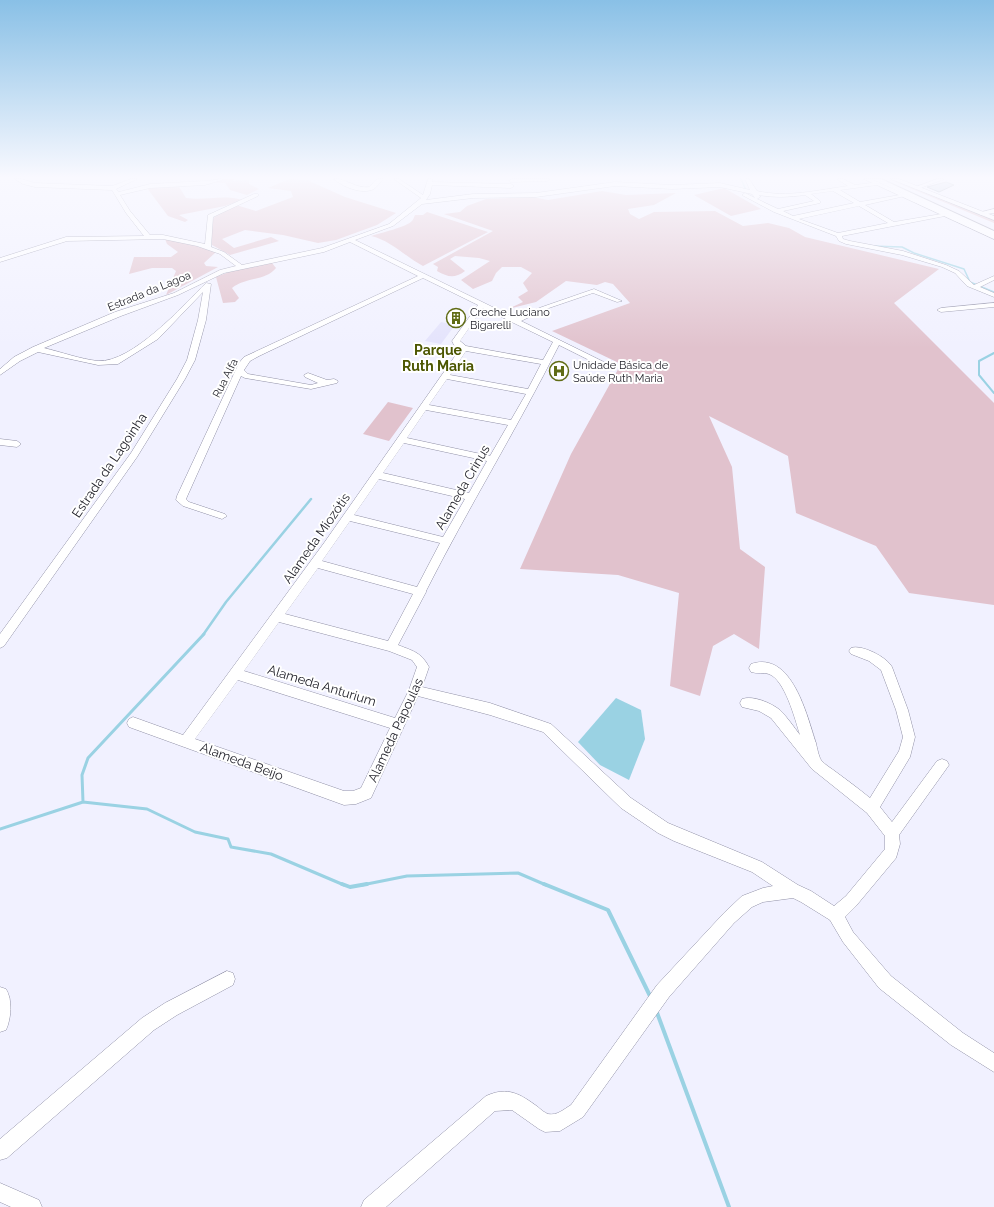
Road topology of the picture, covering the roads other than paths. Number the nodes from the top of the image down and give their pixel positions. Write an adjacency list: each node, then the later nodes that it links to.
1 (209, 235): 6 (street)
2 (365, 235): 5 (street, Estrada da Lagoa)
3 (838, 235): 12 (street)
4 (148, 237): 6 (street); 7 (street)
5 (352, 241): 8 (street, Estrada da Lagoa); 10 (street)
6 (208, 247): 8 (street)
7 (0, 260)
8 (242, 267): 9 (street, Estrada da Lagoa)
9 (211, 276): 13 (street, Estrada da Lagoinha); 22 (street, Estrada da Lagoa)
10 (423, 276): 16 (street); 25 (street, Rua Alfa)
11 (994, 278): 12 (street)
12 (976, 285): 14 (street)
13 (208, 286): 22 (street); 44 (street, Estrada da Lagoinha)
14 (994, 295)
15 (619, 301): 19 (street)
16 (482, 305): 19 (street); 21 (street)
17 (994, 305): 18 (street)
18 (941, 310)
19 (516, 320): 20 (street)
20 (557, 341): 23 (street, Alameda Crinus); 24 (street)
21 (464, 348): 23 (street); 28 (street, Alameda Miozótis)
22 (36, 349): 26 (street, Estrada da Lagoa)
23 (547, 363): 29 (street, Alameda Crinus)
24 (606, 365)
25 (240, 370): 27 (street); 38 (street, Rua Alfa)
26 (0, 373)
27 (308, 375)
28 (445, 376): 29 (street); 30 (street, Alameda Miozótis)
29 (531, 392): 31 (street, Alameda Crinus)
30 (425, 407): 31 (street); 32 (street, Alameda Miozótis)
31 (513, 423): 35 (street, Alameda Crinus)
32 (402, 440): 35 (street); 36 (street, Alameda Miozótis)
33 (0, 442): 34 (street)
34 (18, 444)
35 (493, 459): 37 (street, Alameda Crinus)
36 (376, 475): 37 (street); 39 (street, Alameda Miozótis)
37 (471, 497): 40 (street, Alameda Crinus)
38 (222, 516)
39 (348, 517): 40 (street); 41 (street, Alameda Miozótis)
40 (446, 541): 42 (street, Alameda Crinus)
41 (316, 563): 42 (street); 43 (street, Alameda Miozótis)
42 (421, 592): 45 (street, Alameda Crinus)
43 (278, 617): 45 (street, Alameda Papoulas); 48 (street, Alameda Miozótis)
44 (0, 643)
45 (391, 647): 49 (street, Alameda Papoulas)
46 (856, 651): 57 (street)
47 (756, 668): 54 (street)
48 (236, 674): 52 (street, Alameda Anturium); 53 (street, Alameda Miozótis)
49 (415, 690): 52 (street, Alameda Papoulas); 59 (street)
50 (746, 703): 54 (street)
51 (133, 723): 53 (street, Alameda Beijo)
52 (398, 725): 56 (street, Alameda Papoulas)
53 (186, 741): 56 (street, Alameda Beijo)
54 (817, 765): 57 (street)
55 (942, 765): 58 (street)
56 (352, 799)
57 (872, 808): 58 (street)
58 (892, 833): 60 (street)
59 (794, 891): 60 (street); 68 (street)
60 (835, 915): 64 (street)
61 (227, 979): 65 (street)
62 (0, 995): 63 (street)
63 (0, 1024)
64 (994, 1064)
65 (0, 1151)
66 (0, 1192): 67 (street)
67 (32, 1207)
68 (371, 1207)

